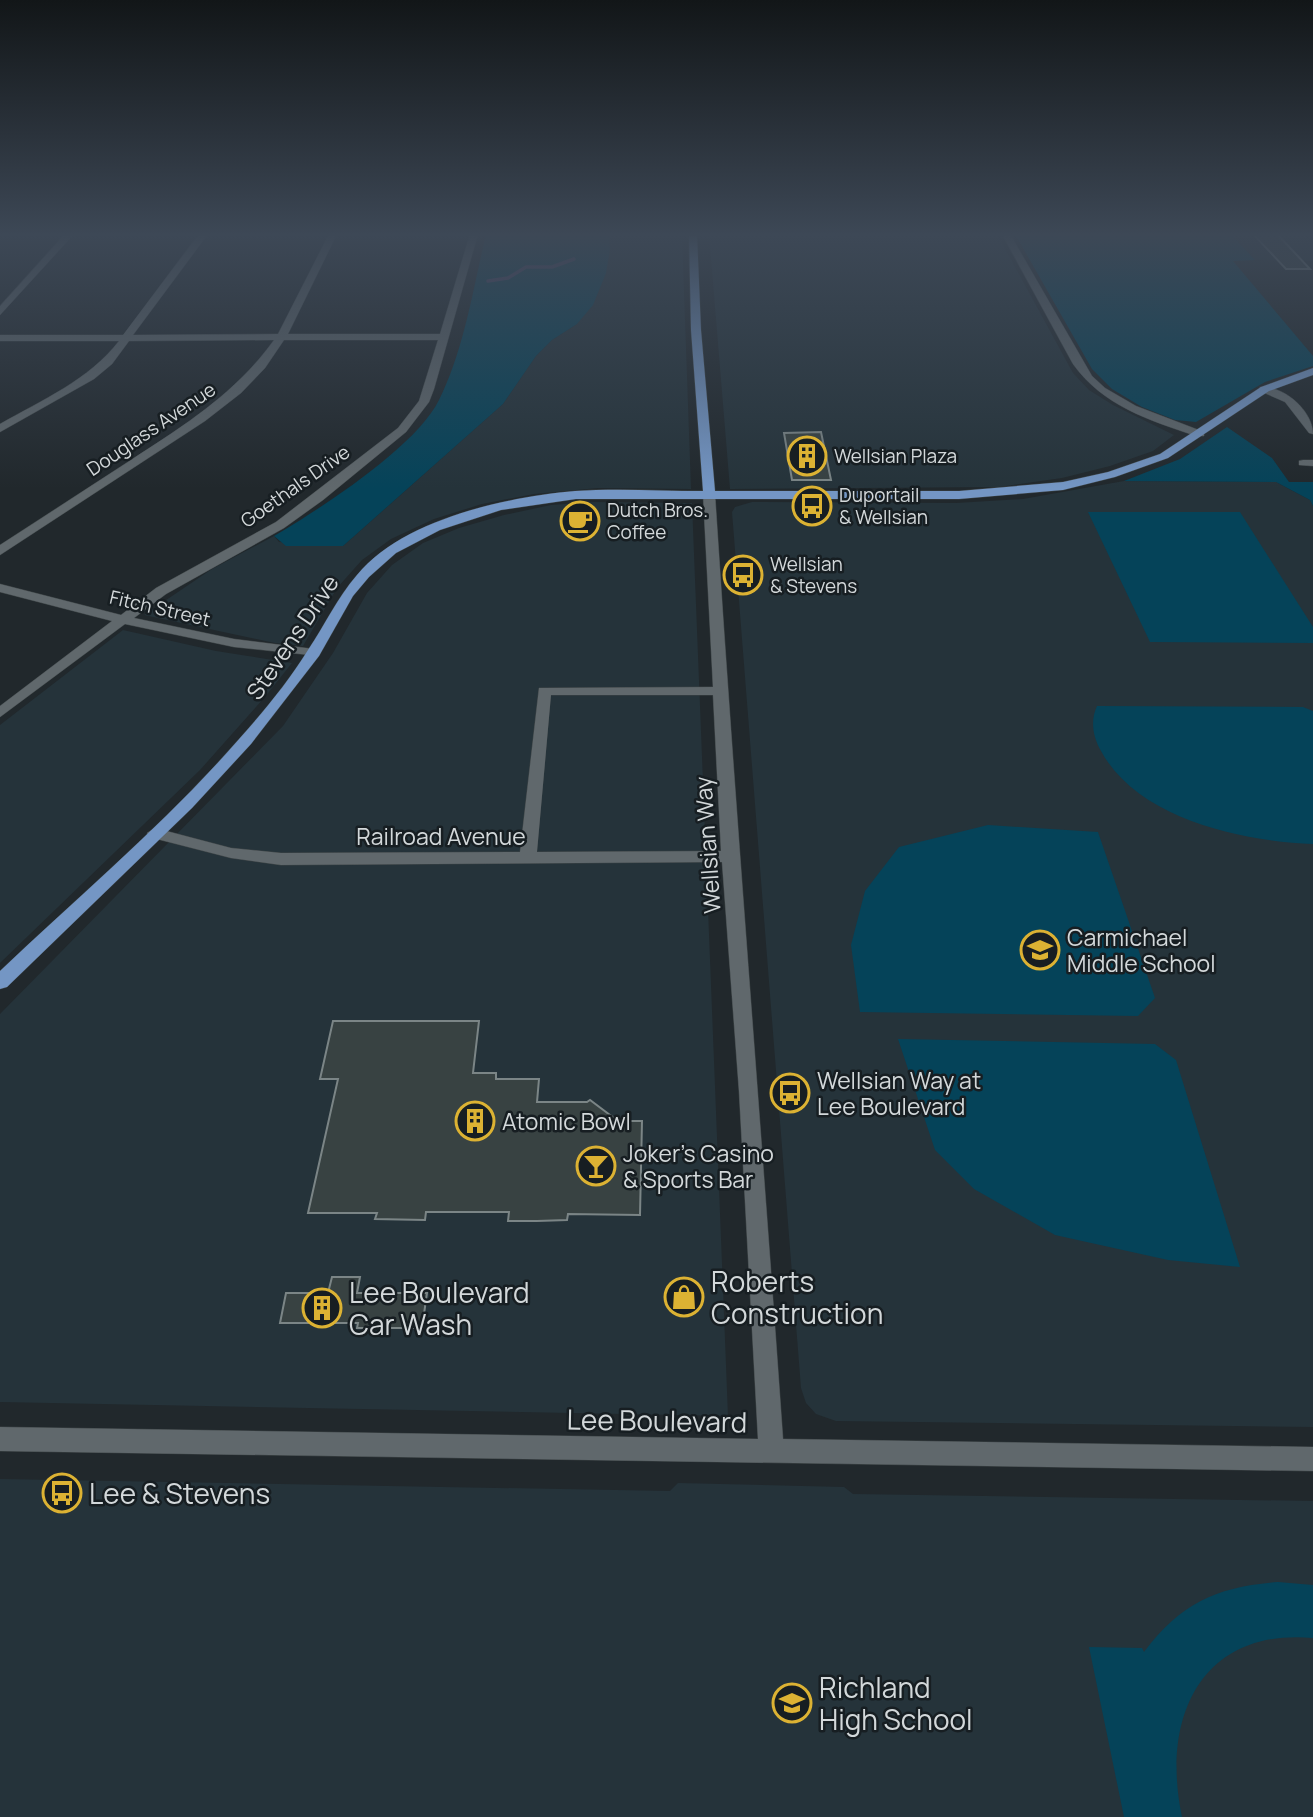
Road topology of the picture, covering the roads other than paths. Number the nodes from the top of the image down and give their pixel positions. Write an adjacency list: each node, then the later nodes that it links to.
1 (142, 319): 8 (street)
2 (291, 319): 9 (street, Douglass Avenue)
3 (448, 319): 6 (street, Goethals Drive)
4 (696, 319): 15 (main road, Wellsian Way)
5 (1053, 319): 14 (street)
6 (443, 337): 9 (street); 18 (street, Goethals Drive)
7 (0, 338): 8 (street)
8 (128, 338): 9 (street); 12 (street)
9 (281, 338): 16 (street, Douglass Avenue)
10 (1313, 371): 11 (main road, Stevens Drive)
11 (1264, 389): 13 (street); 14 (main road, Stevens Drive)
12 (0, 429)
13 (1313, 431)
14 (1200, 434): 15 (main road, Stevens Drive)
15 (709, 494): 19 (main road, Stevens Drive); 20 (street, Wellsian Way)
16 (0, 551)
17 (0, 588): 18 (street, Fitch Street)
18 (122, 619): 19 (street, Fitch Street); 21 (street, Goethals Drive)
19 (314, 653): 22 (main road, Stevens Drive)
20 (722, 691): 23 (street, Wellsian Way); 24 (street)
21 (0, 713)
22 (155, 833): 24 (street, Railroad Avenue); 25 (main road, Stevens Drive)
23 (730, 856): 24 (street, Railroad Avenue); 27 (street, Wellsian Way)
24 (528, 859)
25 (0, 982)
26 (0, 1439): 27 (street, Lee Boulevard)
27 (771, 1452): 28 (street, Lee Boulevard)
28 (1313, 1459)

